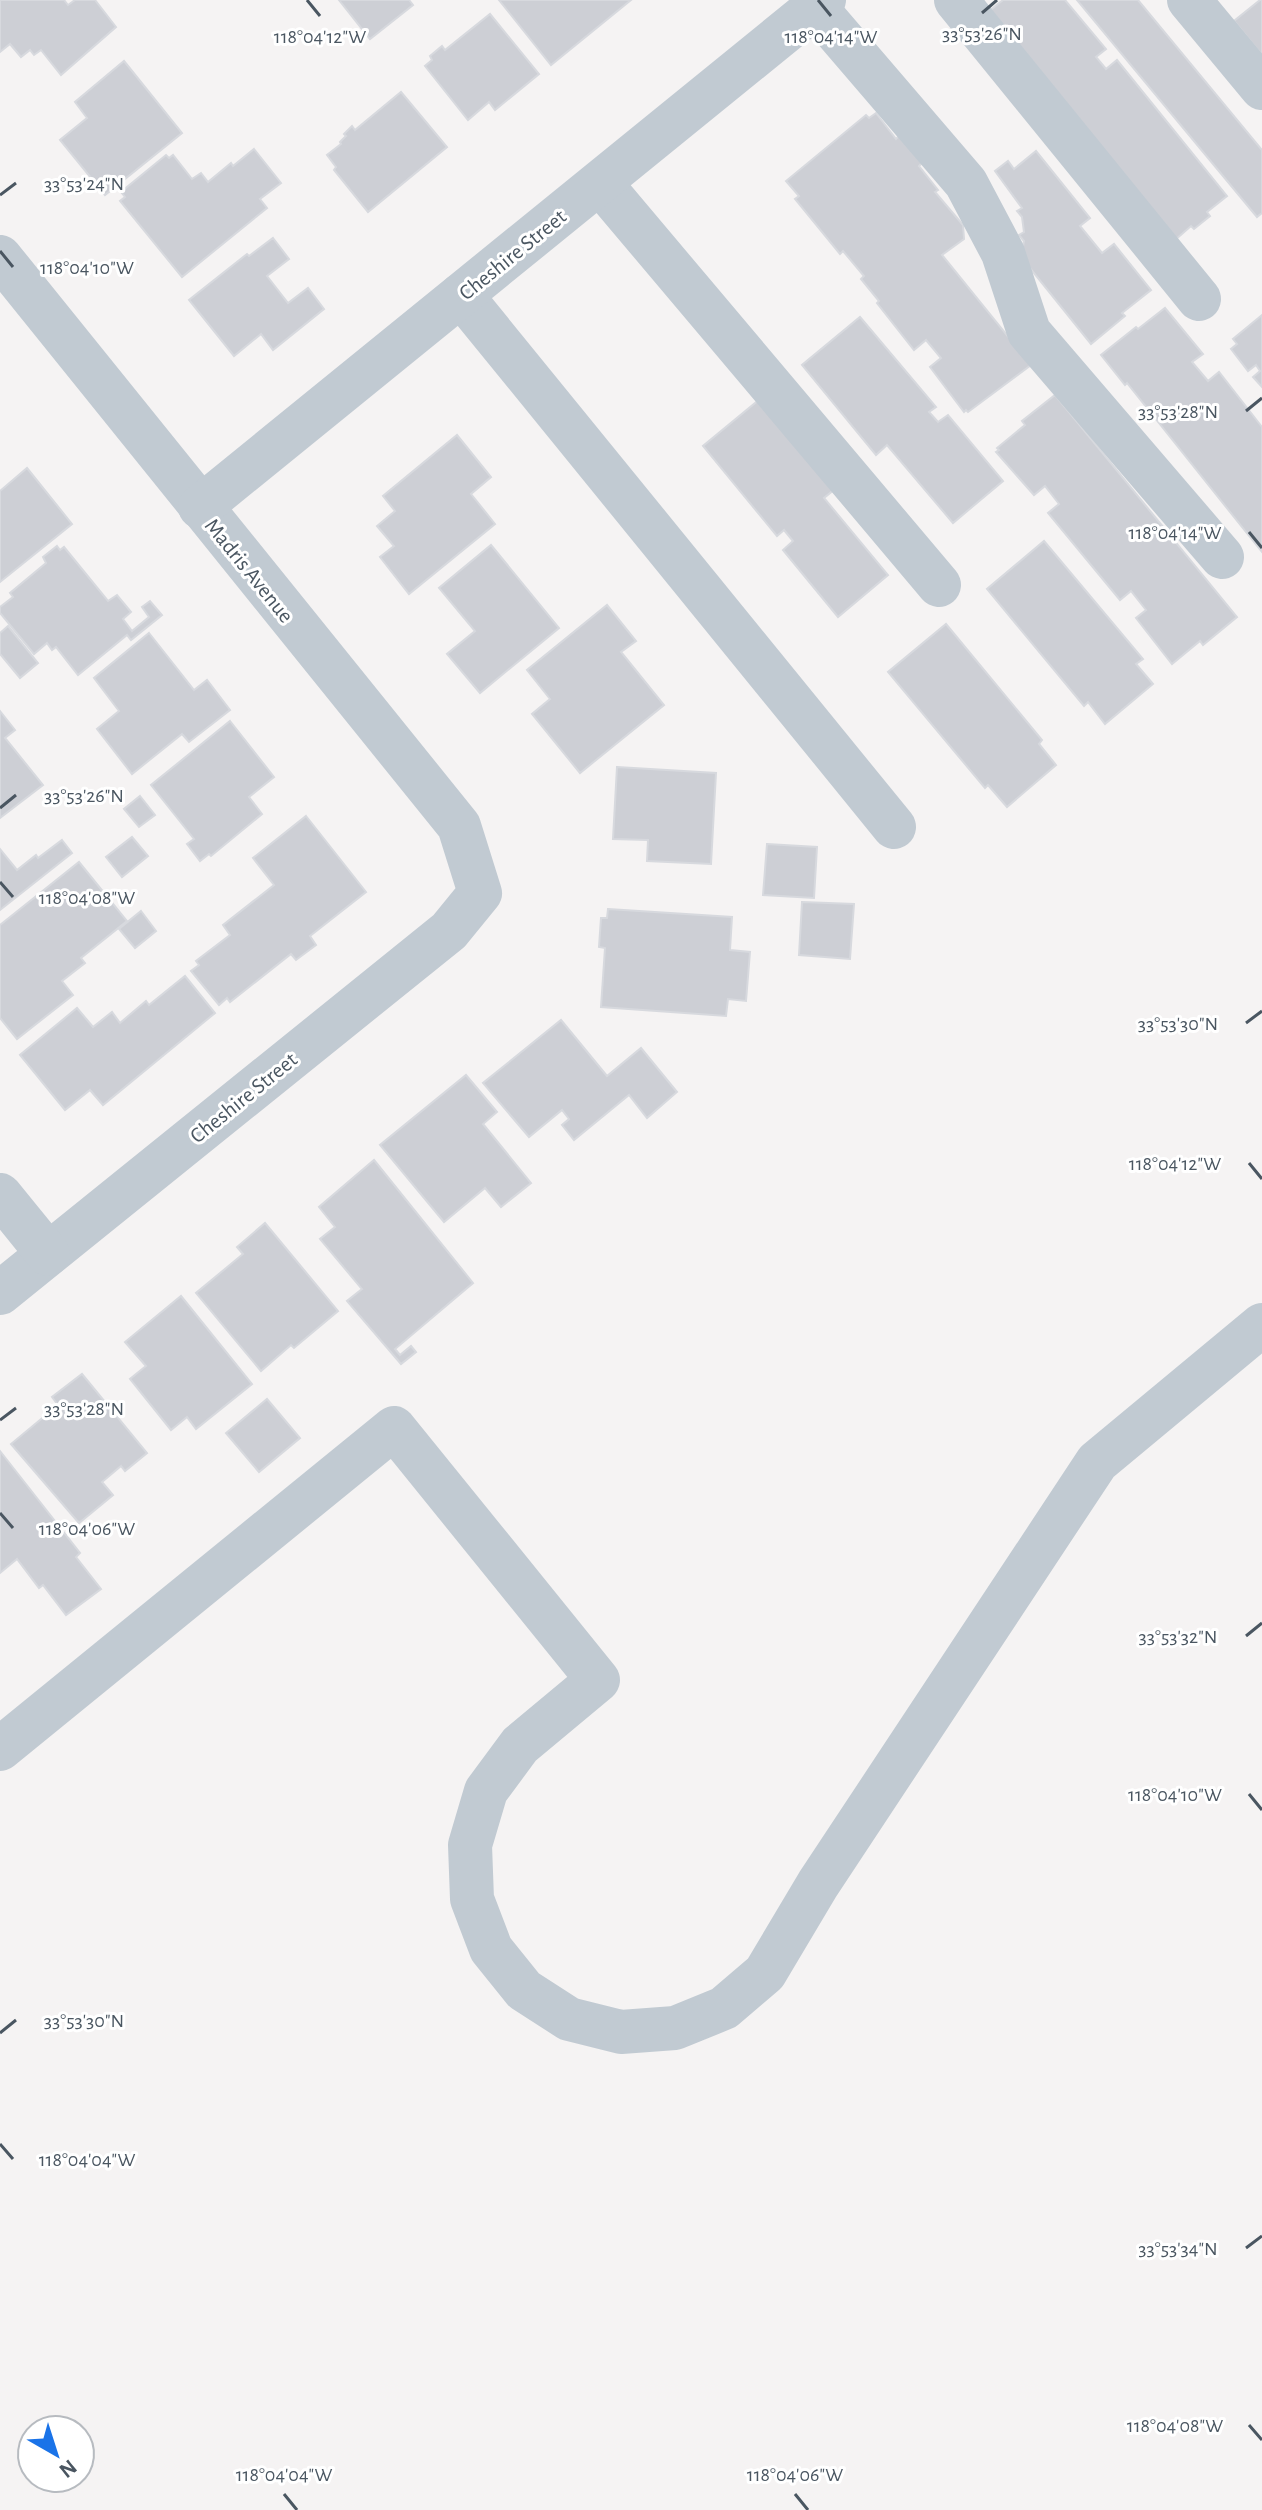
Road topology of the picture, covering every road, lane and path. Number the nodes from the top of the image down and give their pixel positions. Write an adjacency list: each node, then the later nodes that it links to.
1 (956, 0): 8 (street)
2 (1189, 0): 4 (street)
3 (819, 4): 5 (street, Cheshire Street); 10 (street)
4 (1262, 88)
5 (600, 183): 7 (street, Cheshire Street); 11 (street)
6 (0, 257): 9 (street, Madris Avenue)
7 (461, 295): 9 (street, Cheshire Street); 12 (street)
8 (1199, 299)
9 (200, 507): 13 (street, Madris Avenue)
10 (1222, 557)
11 (939, 585)
12 (894, 827)
13 (480, 893): 15 (street, Cheshire Street)
14 (0, 1195): 15 (street)
15 (48, 1254): 16 (street, Cheshire Street)
16 (0, 1293)
17 (1262, 1325): 18 (street)
18 (0, 1749)

